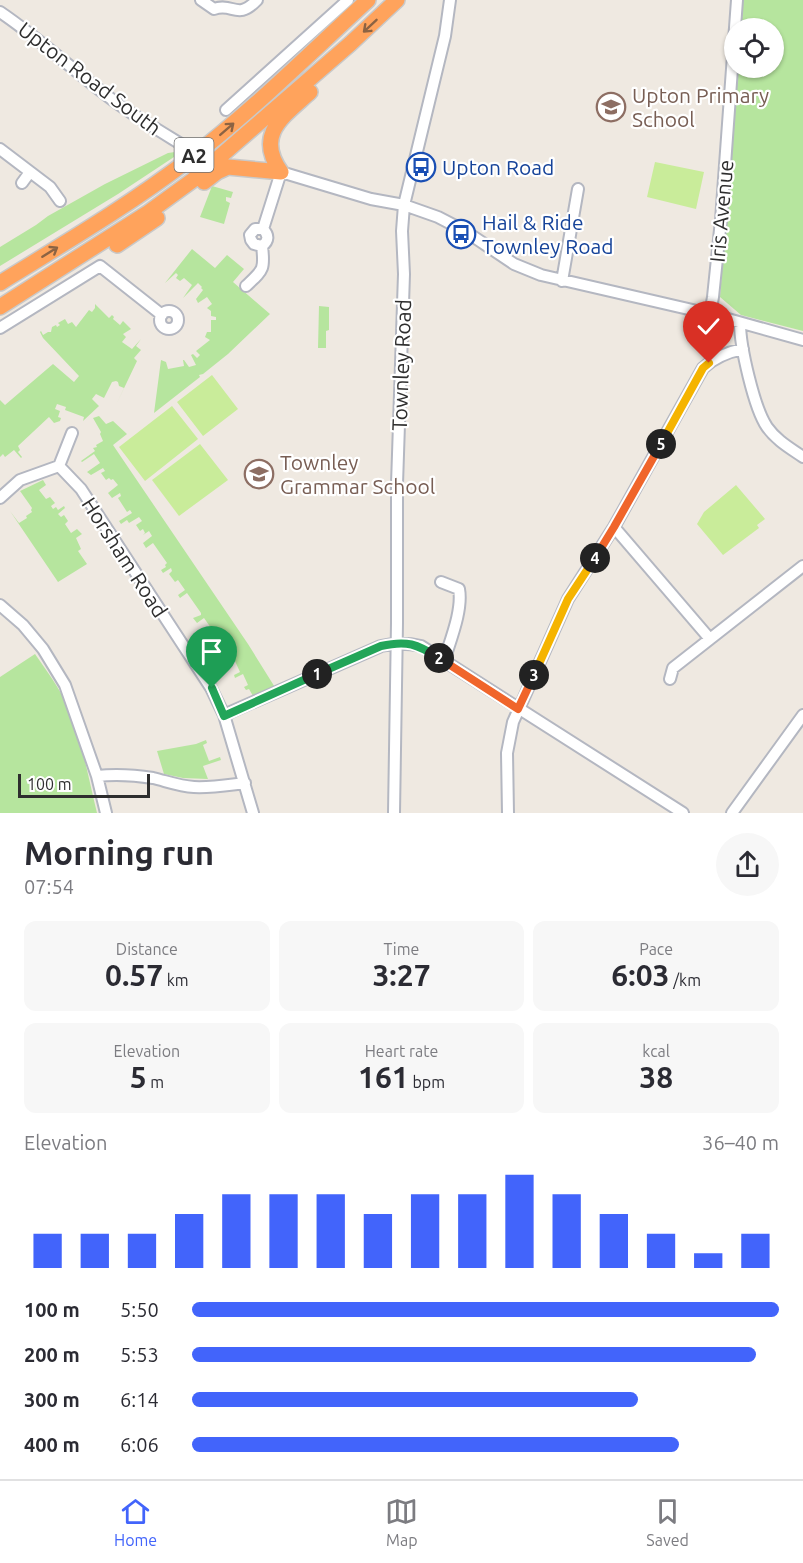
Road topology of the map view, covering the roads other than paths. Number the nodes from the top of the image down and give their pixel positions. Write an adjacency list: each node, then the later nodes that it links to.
1 (201, 0): 2 (street)
2 (257, 0)
3 (348, 0): 10 (street)
4 (368, 0): 23 (highway, A2, one-way to 4)
5 (397, 0): 11 (highway, A2, one-way to 11)
6 (737, 0): 26 (street, Iris Avenue)
7 (450, 5): 20 (street, Townley Road)
8 (0, 12): 13 (street, Upton Road South)
9 (295, 30): 10 (street)
10 (305, 39): 12 (street)
11 (350, 44): 16 (highway, A2); 21 (highway, A2)
12 (226, 110)
13 (181, 144)
14 (0, 149): 15 (street)
15 (30, 172): 17 (street); 19 (street)
16 (280, 172): 20 (street); 21 (highway, A2); 24 (street)
17 (22, 183)
18 (578, 189): 22 (street)
19 (60, 201)
20 (404, 205): 22 (street); 41 (street, Townley Road)
21 (65, 266): 25 (highway, A2)
22 (562, 281): 26 (street)
23 (0, 283)
24 (246, 286)
25 (0, 307)
26 (710, 314): 28 (street)
27 (162, 315): 29 (street)
28 (740, 323): 30 (street); 31 (street)
29 (0, 328)
30 (803, 340)
31 (743, 349): 33 (street); 36 (street)
32 (72, 433): 34 (street)
33 (803, 457)
34 (59, 466): 35 (street); 46 (street, Horsham Road)
35 (0, 498)
36 (614, 527): 40 (street); 44 (street)
37 (803, 566): 40 (street)
38 (441, 582): 42 (street)
39 (0, 605): 47 (street)
40 (710, 639): 43 (street)
41 (397, 643): 42 (street); 46 (street); 51 (street, Townley Road)
42 (444, 661): 44 (street)
43 (670, 679)
44 (518, 709): 52 (street); 53 (street)
45 (803, 715): 54 (street)
46 (224, 716): 48 (street, Horsham Road)
47 (97, 776): 48 (street); 49 (street)
48 (244, 783): 50 (street, Horsham Road)
49 (106, 813)
50 (253, 813)
51 (394, 813)
52 (508, 813)
53 (682, 813)
54 (732, 813)

